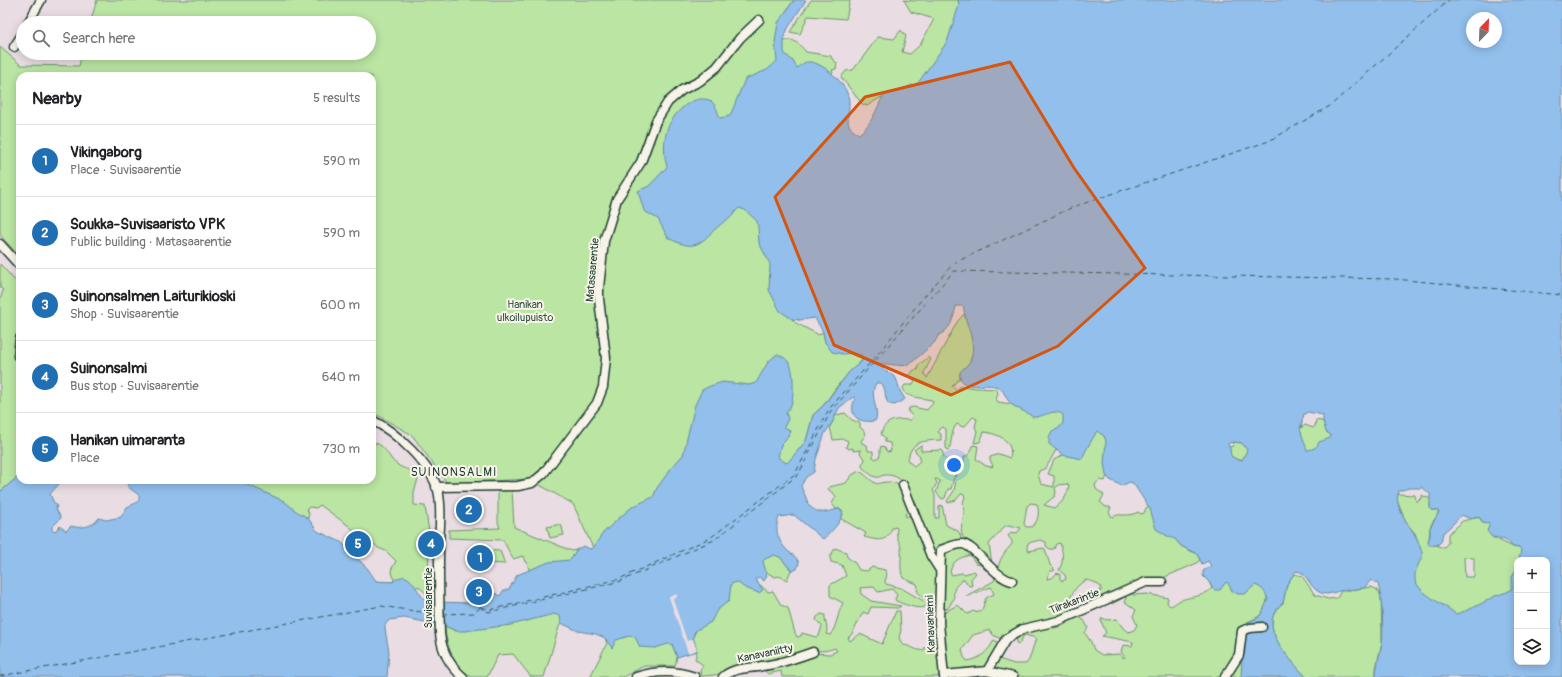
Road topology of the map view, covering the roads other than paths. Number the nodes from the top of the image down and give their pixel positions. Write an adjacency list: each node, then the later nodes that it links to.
1 (41, 0): 2 (street)
2 (32, 16)
3 (759, 20): 10 (street, Matasaarentie)
4 (16, 44): 5 (street)
5 (14, 47)
6 (0, 244): 7 (street)
7 (16, 262)
8 (376, 422): 10 (street, Suvisaarentie)
9 (903, 485): 11 (street)
10 (436, 487): 18 (street, Suvisaarentie)
11 (940, 571): 12 (street, Kanavaniemi); 17 (street, Kanavaniemi)
12 (1012, 581)
13 (1162, 582): 16 (street, Tiirakarintie)
14 (1262, 627): 23 (street)
15 (813, 652): 21 (street, Kanavaniitty)
16 (987, 671): 17 (street); 22 (street)
17 (944, 676)
18 (463, 677)
19 (636, 677): 20 (street)
20 (695, 677)
21 (723, 677)
22 (1013, 677)
23 (1225, 677)

